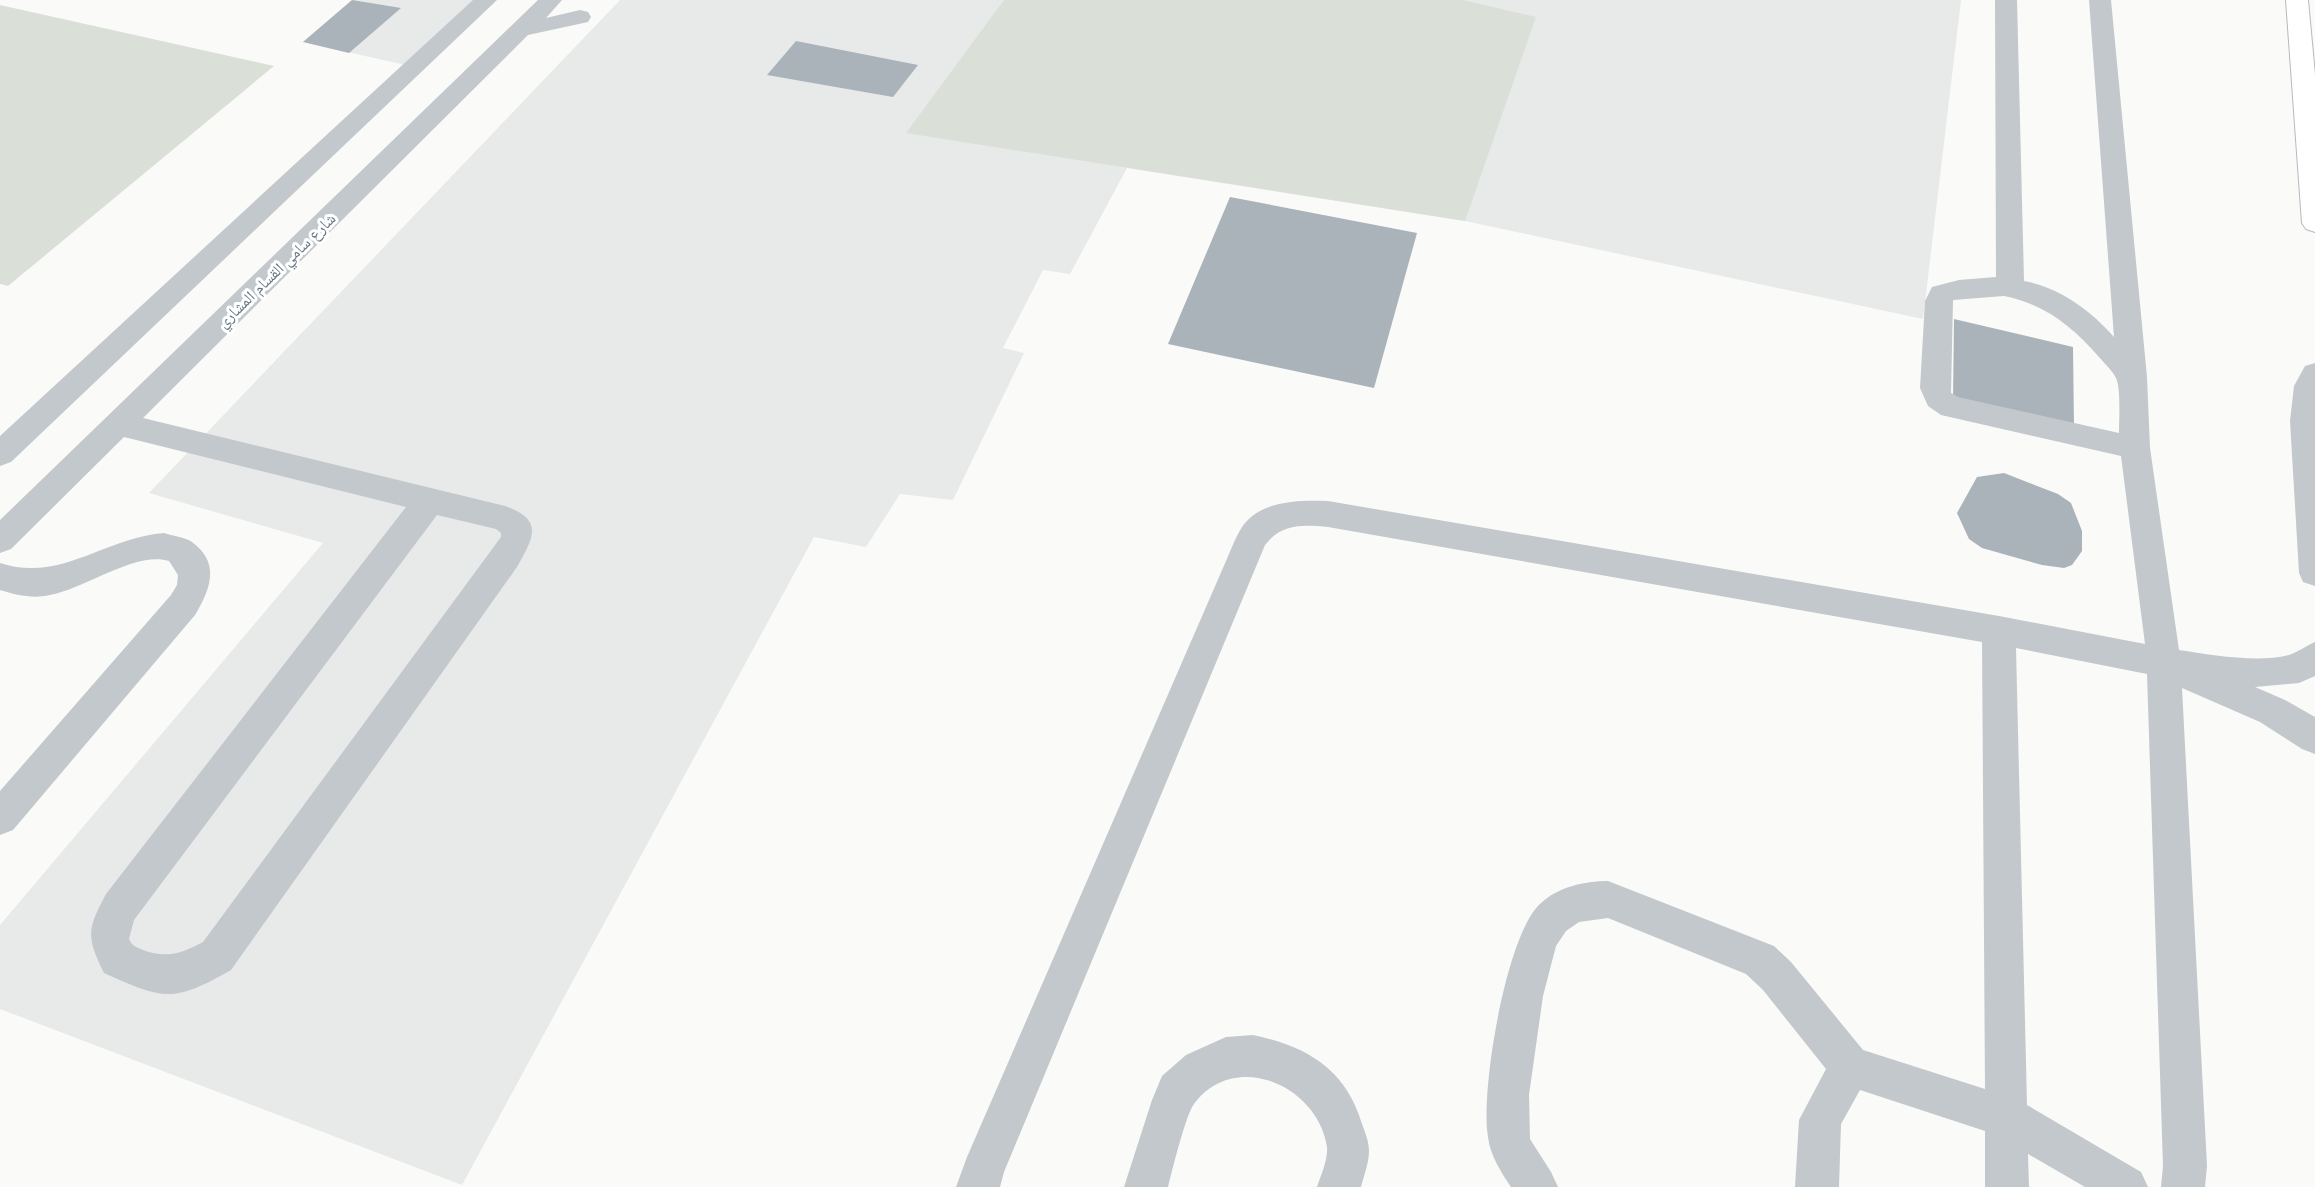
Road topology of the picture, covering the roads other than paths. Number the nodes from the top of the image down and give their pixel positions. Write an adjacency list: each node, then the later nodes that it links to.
1 (449, 0): 6 (street)
2 (551, 0): 8 (street, شارع سامي القسام المشاري)
3 (2006, 0): 11 (street)
4 (2100, 0): 12 (street)
5 (2298, 0): 9 (main road); 10 (main road)
6 (483, 3): 18 (street)
7 (580, 17): 8 (street)
8 (521, 30): 16 (street, شارع سامي القسام المشاري)
9 (2315, 52)
10 (2315, 223)
11 (2010, 288): 13 (street); 17 (street)
12 (2125, 301): 13 (street); 15 (street)
13 (2074, 314): 15 (street)
14 (2315, 374): 21 (street)
15 (2132, 377): 17 (street)
16 (119, 424): 19 (street); 20 (street, شارع سامي القسام المشاري)
17 (2135, 448): 25 (street)
18 (0, 454)
19 (429, 501): 19 (street)
20 (0, 540)
21 (2315, 573)
22 (0, 576): 27 (street)
23 (1998, 630): 25 (street); 29 (street); 30 (street)
24 (2315, 657): 25 (street)
25 (2164, 663): 26 (street); 37 (street)
26 (2315, 738)
27 (0, 818)
28 (1850, 1066): 29 (street); 33 (street); 34 (street)
29 (2006, 1117): 35 (street); 36 (street)
30 (978, 1187)
31 (1146, 1187): 32 (street)
32 (1339, 1187)
33 (1536, 1187)
34 (1817, 1187)
35 (2007, 1187)
36 (2126, 1187)
37 (2183, 1187)

